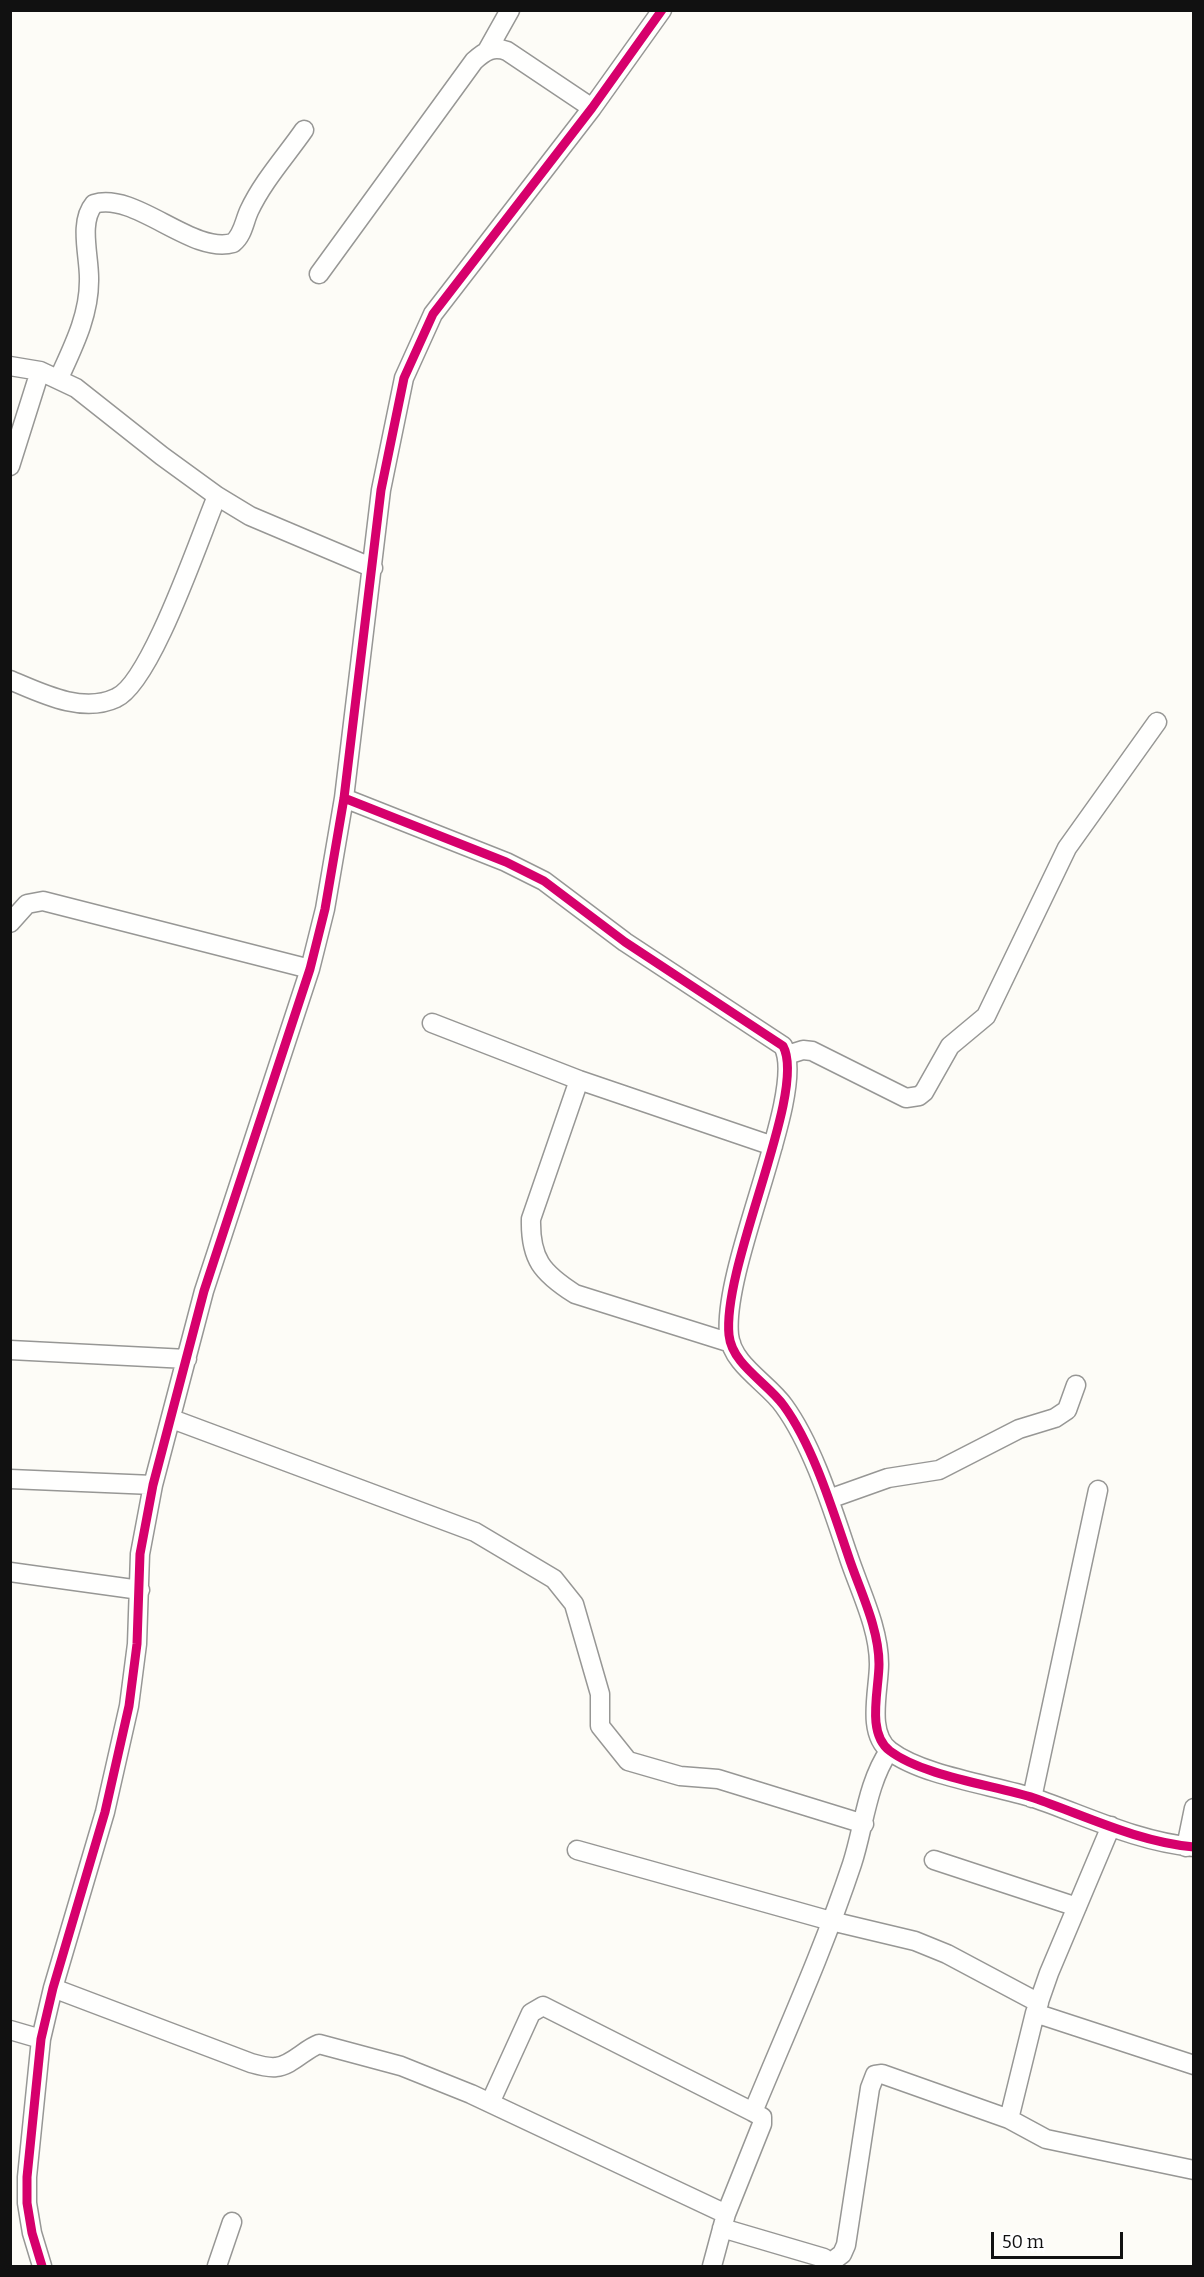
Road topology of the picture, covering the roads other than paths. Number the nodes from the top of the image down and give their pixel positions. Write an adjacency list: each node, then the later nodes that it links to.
1 (510, 10): 3 (street)
2 (662, 10): 4 (street)
3 (487, 51): 4 (street); 6 (street)
4 (592, 108): 12 (street)
5 (304, 130): 9 (street)
6 (319, 274)
7 (10, 366): 8 (street)
8 (40, 371): 9 (street); 10 (street)
9 (59, 378): 11 (street)
10 (10, 466)
11 (217, 495): 12 (street); 13 (street)
12 (373, 568): 15 (street)
13 (10, 680)
14 (1157, 722): 19 (street)
15 (344, 798): 17 (street); 19 (street)
16 (10, 923): 17 (street)
17 (310, 969): 24 (street)
18 (432, 1023): 20 (street)
19 (787, 1054): 21 (street)
20 (579, 1080): 21 (street); 22 (street)
21 (773, 1146): 22 (street)
22 (731, 1343): 30 (street)
23 (10, 1350): 24 (street)
24 (188, 1359): 26 (street)
25 (1076, 1384): 30 (street)
26 (172, 1419): 28 (street); 36 (street)
27 (10, 1479): 28 (street)
28 (153, 1485): 32 (street)
29 (1098, 1490): 34 (street)
30 (829, 1499): 33 (street)
31 (10, 1572): 32 (street)
32 (140, 1590): 43 (street)
33 (889, 1751): 34 (street); 36 (street)
34 (1032, 1798): 37 (street)
35 (1194, 1808): 38 (street)
36 (864, 1824): 42 (street)
37 (1111, 1826): 38 (street); 41 (street)
38 (1190, 1847)
39 (577, 1850): 42 (street)
40 (934, 1860): 41 (street)
41 (1077, 1907): 44 (street)
42 (831, 1921): 44 (street); 49 (street)
43 (53, 1988): 46 (street); 48 (street)
44 (1037, 2008): 47 (street); 50 (street)
45 (10, 2030): 46 (street)
46 (41, 2039): 55 (street)
47 (1194, 2065)
48 (490, 2103): 49 (street); 52 (street)
49 (753, 2112): 52 (street)
50 (1009, 2119): 51 (street); 54 (street)
51 (1194, 2170)
52 (724, 2221): 54 (street); 57 (street)
53 (232, 2222): 56 (street)
54 (830, 2265)
55 (42, 2266)
56 (217, 2266)
57 (712, 2266)

